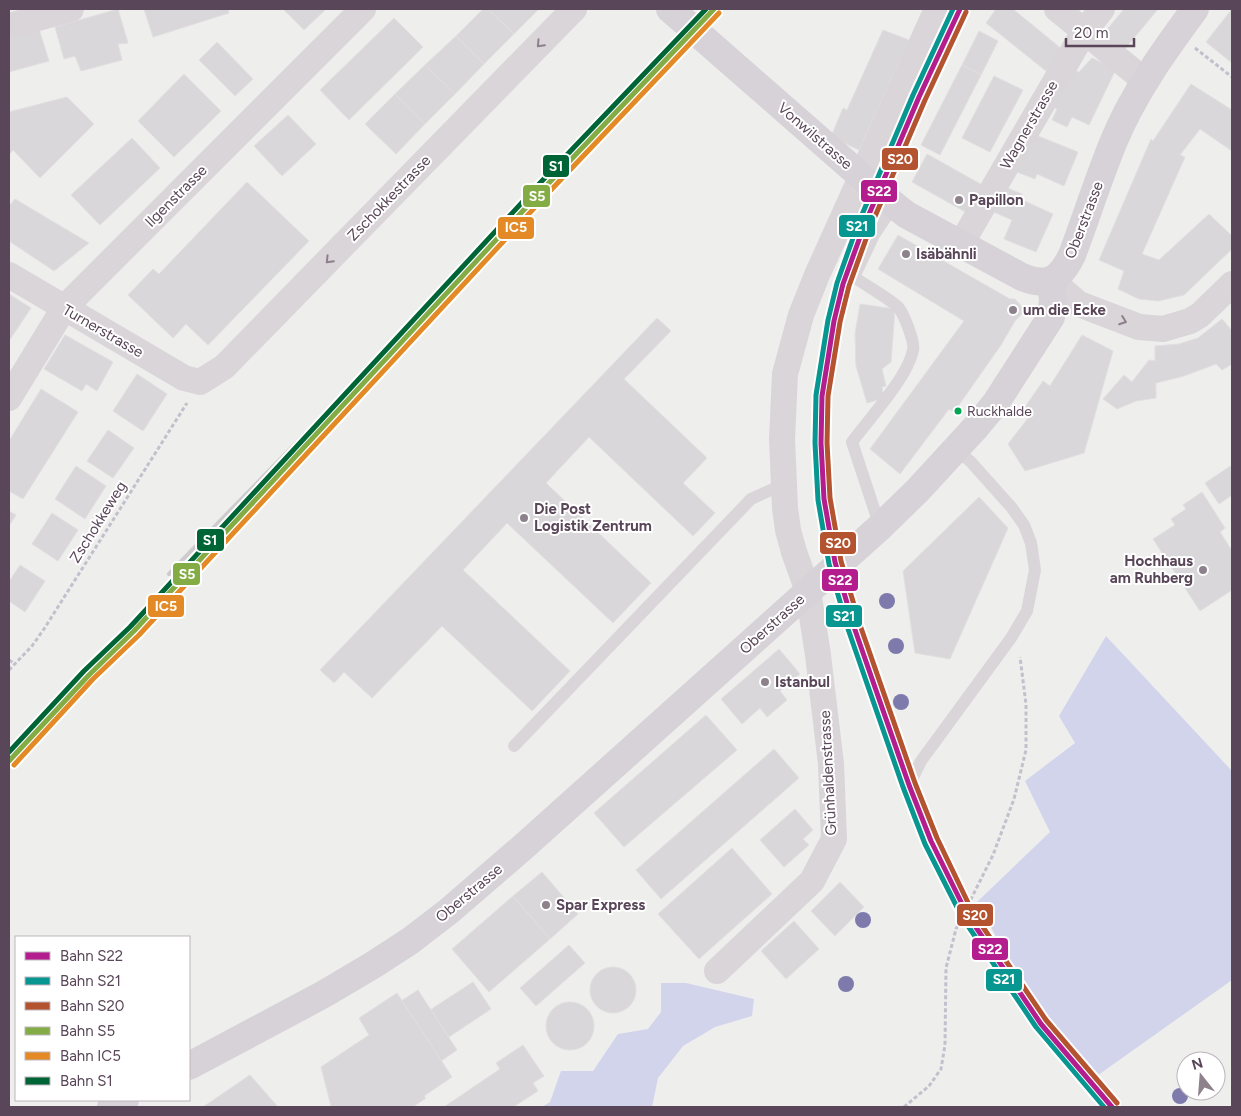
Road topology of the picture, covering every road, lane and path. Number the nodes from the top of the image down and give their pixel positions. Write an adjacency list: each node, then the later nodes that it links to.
1 (71, 9): 9 (street)
2 (363, 9): 19 (street, Ilgenstrasse)
3 (574, 9): 20 (street, Zschokkestrasse, one-way to 20)
4 (670, 9): 14 (street, Vonwilstrasse, bridge)
5 (937, 9): 23 (street, Grünhaldenstrasse)
6 (1057, 9): 10 (street)
7 (1102, 9): 10 (street, Wagnerstrasse)
8 (1195, 9): 11 (street, Oberstrasse)
9 (9, 26)
10 (1084, 32): 13 (street); 15 (street, Wagnerstrasse)
11 (1177, 33): 12 (path); 13 (street, Oberstrasse)
12 (1232, 77)
13 (1145, 81): 17 (street, Oberstrasse)
14 (894, 205): 15 (street, Vonwilstrasse); 24 (lane)
15 (961, 244): 17 (street, Vonwilstrasse)
16 (9, 275): 19 (street, Turnerstrasse)
17 (1051, 280): 18 (street, one-way to 18); 22 (street, Oberstrasse)
18 (1232, 284)
19 (64, 308): 20 (street, Turnerstrasse); 21 (street, Ilgenstrasse)
20 (200, 382): 28 (path, Zschokkeweg)
21 (9, 398)
22 (955, 450): 24 (street, Oberstrasse); 26 (lane)
23 (784, 484): 25 (street, Grünhaldenstrasse); 30 (lane)
24 (880, 527): 25 (street, Oberstrasse)
25 (808, 591): 32 (street, Grünhaldenstrasse); 33 (street, Oberstrasse)
26 (1011, 638): 31 (lane); 36 (path)
27 (9, 660): 28 (path)
28 (15, 664): 29 (path, Zschokkeweg)
29 (9, 670)
30 (514, 746)
31 (931, 841)
32 (717, 971)
33 (190, 1065)
34 (123, 1101): 35 (street)
35 (111, 1107)
36 (904, 1107)

